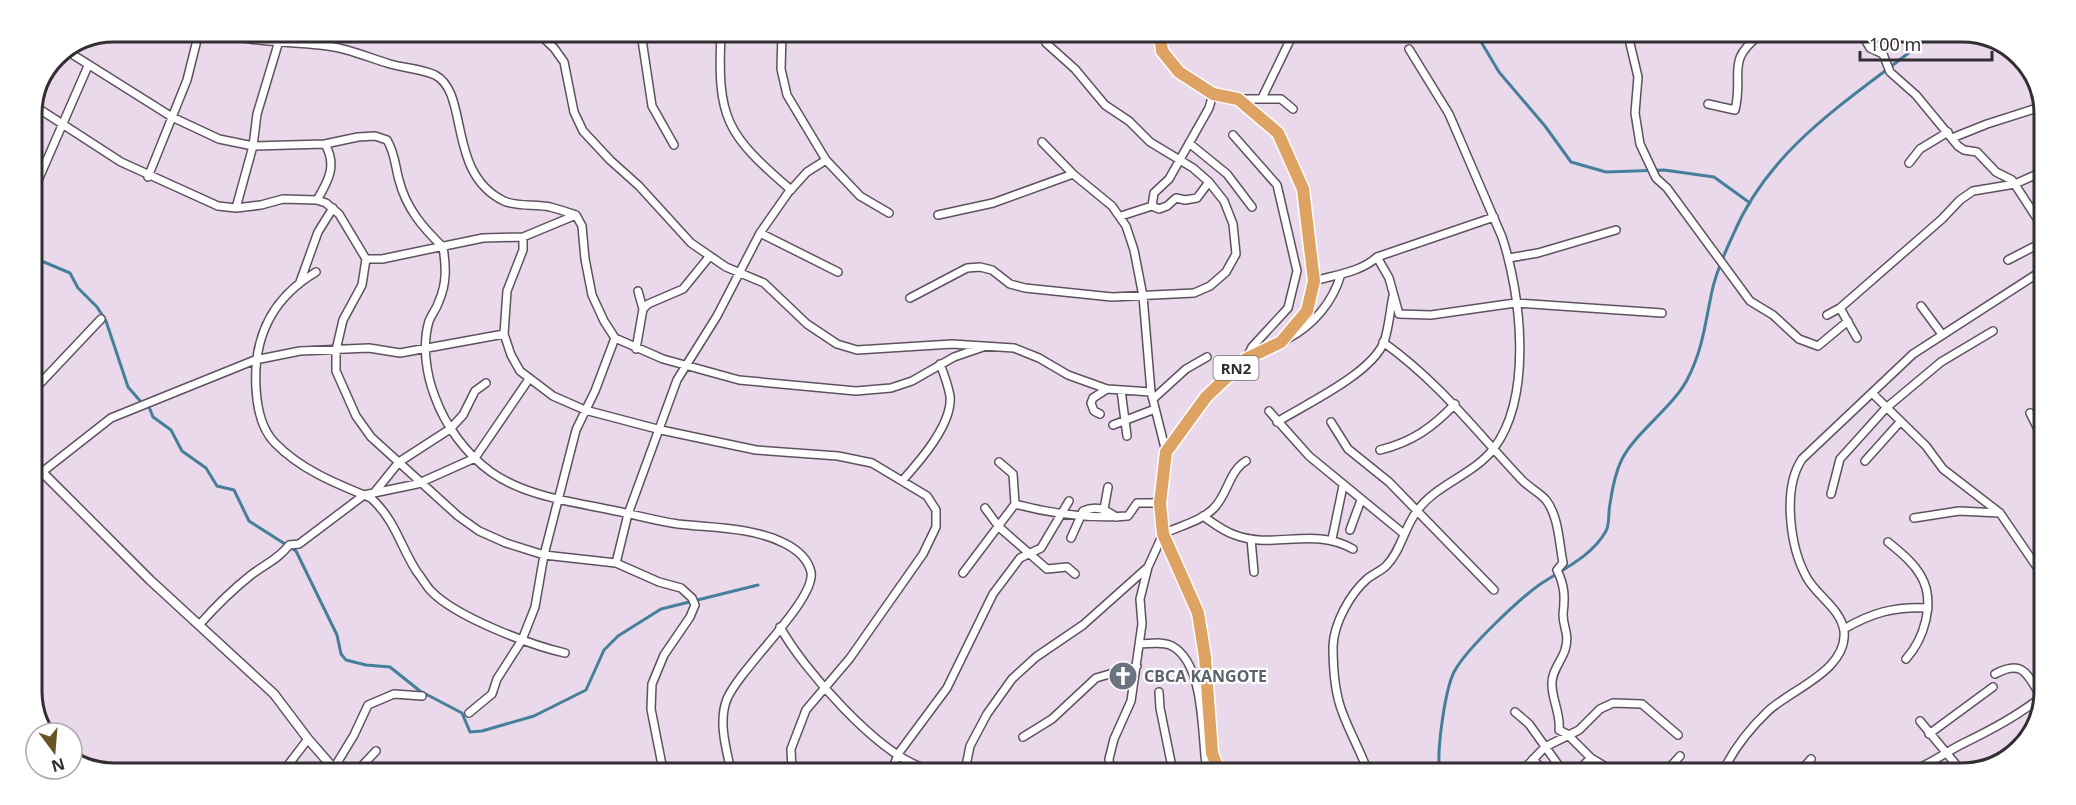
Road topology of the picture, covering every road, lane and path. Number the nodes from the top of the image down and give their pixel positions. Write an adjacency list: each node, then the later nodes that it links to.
1 (197, 42): 24 (street)
2 (279, 42): 32 (street)
3 (287, 42): 51 (street)
4 (548, 42): 59 (street)
5 (642, 42): 31 (street)
6 (721, 42): 42 (street)
7 (782, 42): 33 (street)
8 (1161, 42): 17 (highway, RN2)
9 (1289, 42): 19 (street)
10 (1630, 42): 82 (street)
11 (1751, 42): 20 (street)
12 (1866, 42): 27 (street)
13 (1046, 43): 34 (street)
14 (1409, 49): 53 (street)
15 (73, 55): 16 (street)
16 (88, 66): 24 (street); 25 (street)
17 (1213, 94): 18 (highway, RN2); 29 (street)
18 (1238, 99): 19 (street); 69 (highway, RN2)
19 (1262, 99): 21 (street)
20 (1708, 104)
21 (1293, 109)
22 (2034, 109): 27 (street)
23 (42, 110): 25 (street)
24 (172, 117): 32 (street); 39 (street)
25 (62, 122): 36 (street); 39 (street)
26 (1233, 135): 95 (street)
27 (1950, 135): 35 (street); 41 (street)
28 (1042, 142): 37 (street)
29 (1189, 143): 34 (street); 45 (street)
30 (325, 144): 32 (street); 43 (street); 57 (street)
31 (674, 145)
32 (253, 146): 46 (street)
33 (826, 160): 42 (street); 48 (street)
34 (1178, 161): 40 (street); 44 (street)
35 (1909, 163)
36 (42, 170)
37 (1073, 174): 49 (street); 52 (street)
38 (2034, 175): 41 (street)
39 (148, 177): 46 (street)
40 (1209, 182): 44 (street); 73 (street)
41 (2015, 184): 50 (street); 77 (street)
42 (791, 190): 55 (street)
43 (317, 200): 46 (street); 47 (street)
44 (1152, 206): 52 (street)
45 (1252, 207)
46 (236, 208)
47 (333, 208): 61 (street); 70 (street)
48 (889, 213)
49 (938, 214)
50 (2034, 214)
51 (576, 215): 56 (street); 86 (street)
52 (1121, 216): 73 (street)
53 (1494, 217): 60 (street); 62 (street)
54 (1616, 230): 62 (street)
55 (760, 233): 65 (street); 66 (street)
56 (523, 237): 57 (street); 85 (street)
57 (443, 247): 61 (street); 93 (street)
58 (2034, 247): 63 (street)
59 (708, 257): 65 (street); 78 (street)
60 (1377, 257): 67 (street); 72 (street)
61 (366, 258): 92 (street)
62 (1509, 258): 75 (street)
63 (2008, 260)
64 (316, 272): 70 (street)
65 (738, 272): 90 (street); 98 (street)
66 (838, 272)
67 (1341, 274): 69 (street); 88 (street)
68 (2034, 276): 84 (street)
69 (1314, 281): 88 (highway, RN2)
70 (300, 282): 96 (street)
71 (638, 291): 78 (street)
72 (1393, 293): 75 (street); 89 (street)
73 (1143, 296): 74 (street); 105 (street)
74 (910, 298)
75 (1515, 303): 79 (street); 122 (street)
76 (1921, 306): 84 (street)
77 (1840, 308): 80 (street); 82 (street)
78 (643, 309): 91 (street)
79 (1662, 313)
80 (1827, 315)
81 (101, 319): 100 (street)
82 (1848, 321): 87 (street)
83 (1992, 331): 107 (street)
84 (1941, 333): 104 (street)
85 (504, 334): 93 (street); 99 (street)
86 (615, 338): 91 (street); 109 (street)
87 (1857, 338)
88 (1281, 342): 95 (highway, RN2)
89 (1383, 342): 106 (street); 115 (street)
90 (986, 346): 97 (street); 102 (street)
91 (636, 349): 98 (street)
92 (336, 351): 93 (street); 96 (street); 128 (street)
93 (425, 351): 119 (street)
94 (1207, 357): 105 (street)
95 (1246, 359): 124 (highway, RN2)
96 (255, 360): 130 (street); 137 (street)
97 (940, 364): 98 (street); 132 (street)
98 (687, 365): 120 (street)
99 (529, 379): 109 (street); 125 (street)
100 (42, 381)
101 (486, 383): 119 (street)
102 (1107, 389): 103 (street); 112 (street)
103 (1121, 390): 105 (street); 113 (street)
104 (1873, 394): 107 (street); 174 (street)
105 (1152, 395): 108 (street)
106 (1455, 404): 122 (street); 123 (street)
107 (1886, 408): 117 (street); 136 (street)
108 (1155, 409): 113 (street); 124 (street)
109 (585, 410): 120 (street); 138 (street)
110 (1269, 411): 115 (street)
111 (2030, 413): 114 (street)
112 (1100, 414)
113 (1125, 419): 118 (street); 121 (street)
114 (2034, 421)
115 (1277, 422): 133 (street)
116 (1331, 422): 145 (street)
117 (1900, 423): 126 (street); 146 (street)
118 (1113, 424)
119 (450, 429): 125 (street); 128 (street)
120 (661, 430): 132 (street); 147 (street)
121 (1127, 436)
122 (1495, 448): 145 (street); 190 (street)
123 (1380, 450)
124 (1166, 452): 141 (highway, RN2)
125 (475, 458): 131 (street); 138 (street)
126 (1865, 460)
127 (1246, 461): 150 (street)
128 (399, 462): 131 (street); 135 (street)
129 (999, 462): 142 (street)
130 (42, 473): 172 (street)
131 (422, 481): 135 (street); 162 (street)
132 (902, 481): 183 (street)
133 (1343, 486): 139 (street); 159 (street)
134 (1108, 487): 144 (street)
135 (374, 494): 137 (street)
136 (1831, 494)
137 (364, 495): 172 (street); 175 (street)
138 (557, 498): 147 (street); 162 (street)
139 (1361, 500): 154 (street); 156 (street)
140 (1069, 501): 148 (street)
141 (1160, 503): 151 (street); 155 (highway, RN2)
142 (1015, 504): 148 (street); 153 (street)
143 (985, 508): 153 (street)
144 (1104, 509): 149 (street); 151 (street)
145 (1417, 510): 156 (street); 170 (street)
146 (2000, 513): 152 (street); 165 (street)
147 (628, 514): 164 (street); 173 (street)
148 (1060, 514): 149 (street); 163 (street)
149 (1080, 516): 151 (street); 157 (street)
150 (1203, 516): 155 (street); 158 (street)
151 (1116, 517)
152 (1914, 518)
153 (999, 527): 163 (street); 168 (street)
154 (1350, 530)
155 (1163, 534): 166 (street); 216 (highway, RN2)
156 (1404, 534): 217 (street)
157 (1071, 538)
158 (1251, 538): 159 (street); 167 (street)
159 (1332, 539): 161 (street)
160 (1888, 542): 171 (street)
161 (1353, 549)
162 (544, 555): 164 (street); 175 (street)
163 (1028, 555): 169 (street); 198 (street)
164 (616, 563): 207 (street)
165 (2034, 563)
166 (1148, 567): 176 (street); 212 (street)
167 (1254, 572)
168 (963, 573)
169 (1075, 574)
170 (1494, 590)
171 (1928, 608): 174 (street); 178 (street)
172 (199, 625): 194 (street)
173 (780, 627): 183 (street); 208 (street)
174 (1844, 629): 224 (street)
175 (522, 640): 177 (street); 187 (street)
176 (1140, 644): 179 (street); 215 (street)
177 (565, 653)
178 (1905, 659)
179 (1137, 666): 193 (street); 213 (street)
180 (1995, 674): 181 (street)
181 (2034, 686)
182 (1993, 687): 191 (street)
183 (825, 688): 198 (street); 209 (street)
184 (1160, 692): 214 (street)
185 (422, 696): 205 (street)
186 (2033, 701): 197 (street)
187 (469, 712)
188 (1515, 712): 195 (street)
189 (1920, 721): 191 (street)
190 (1568, 734): 192 (street); 195 (street); 200 (street)
191 (1929, 734): 197 (street)
192 (1678, 735)
193 (1023, 737)
194 (308, 739): 203 (street); 204 (street)
195 (1545, 747): 201 (street); 220 (street)
196 (376, 751): 206 (street)
197 (1948, 752): 226 (street); 227 (street)
198 (898, 754): 210 (street); 211 (street)
199 (1680, 756): 223 (street)
200 (1591, 758): 221 (street); 222 (street)
201 (1533, 759): 218 (street); 219 (street)
202 (1811, 759): 225 (street)
203 (290, 763)
204 (330, 763)
205 (338, 763)
206 (365, 763)
207 (662, 763)
208 (730, 763)
209 (792, 763)
210 (895, 763)
211 (915, 763)
212 (966, 763)
213 (1109, 763)
214 (1171, 763)
215 (1206, 763)
216 (1216, 763)
217 (1364, 763)
218 (1529, 763)
219 (1536, 763)
220 (1557, 763)
221 (1585, 763)
222 (1599, 763)
223 (1674, 763)
224 (1727, 763)
225 (1808, 763)
226 (1932, 763)
227 (1956, 763)

